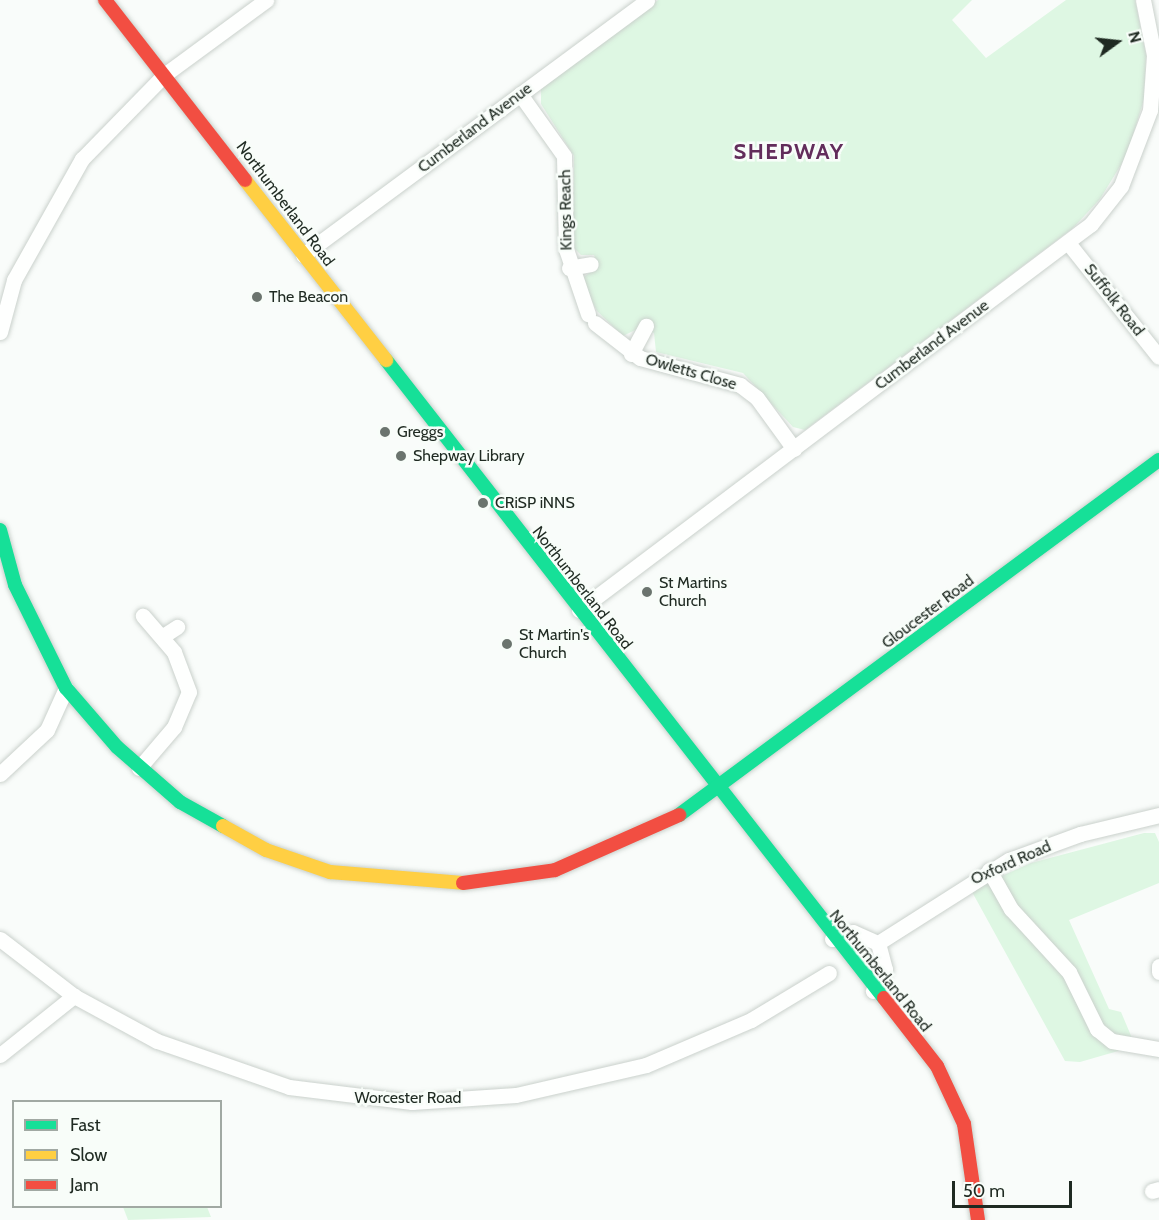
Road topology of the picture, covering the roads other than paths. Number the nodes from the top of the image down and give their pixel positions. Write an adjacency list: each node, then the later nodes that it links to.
1 (105, 0): 5 (street, Northumberland Road)
2 (266, 0): 5 (street)
3 (647, 0): 6 (street, Cumberland Avenue)
4 (1143, 0): 7 (street, Cumberland Avenue)
5 (164, 75): 8 (street, Northumberland Road); 13 (street)
6 (520, 94): 8 (street, Cumberland Avenue); 10 (street, Kings Reach)
7 (1069, 244): 15 (street, Suffolk Road); 16 (street, Cumberland Avenue)
8 (303, 255): 19 (street, Northumberland Road)
9 (591, 264): 10 (street, Kings Reach)
10 (569, 268): 11 (street, Kings Reach)
11 (591, 319): 14 (street, Owletts Close)
12 (646, 326): 14 (street, Owletts Close)
13 (0, 332)
14 (632, 354): 16 (street, Owletts Close)
15 (1159, 357)
16 (794, 449): 19 (street, Cumberland Avenue)
17 (1159, 460): 26 (street, Gloucester Road)
18 (0, 530): 23 (street, Gloucester Road)
19 (579, 610): 26 (street, Northumberland Road)
20 (143, 616): 22 (street)
21 (177, 627): 22 (street)
22 (163, 636): 24 (street)
23 (66, 688): 24 (street, Gloucester Road); 25 (street)
24 (139, 768): 26 (street, Gloucester Road)
25 (0, 774)
26 (717, 791): 30 (street, Northumberland Road)
27 (1159, 815): 28 (street, Oxford Road)
28 (989, 870): 31 (street, Oxford Road); 37 (street)
29 (0, 939): 36 (street, Worcester Road)
30 (832, 939): 31 (street); 35 (street, Northumberland Road)
31 (878, 943): 35 (street)
32 (1159, 966): 33 (street)
33 (1159, 972)
34 (829, 973): 36 (street, Worcester Road)
35 (873, 991): 39 (street, Northumberland Road)
36 (74, 996): 38 (street)
37 (1159, 1049)
38 (0, 1055)
39 (978, 1220)

